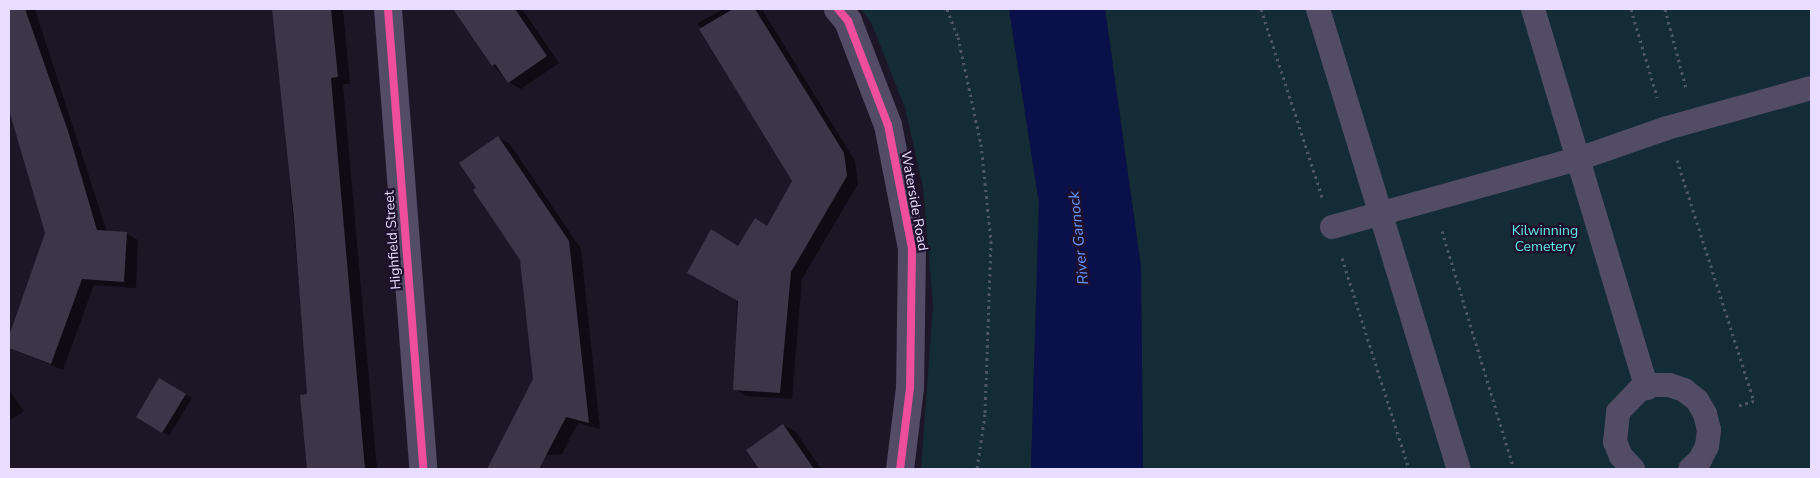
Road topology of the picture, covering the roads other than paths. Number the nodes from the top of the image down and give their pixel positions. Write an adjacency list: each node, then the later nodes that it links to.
1 (388, 9): 10 (street, Highfield Street)
2 (838, 9): 11 (street, Waterside Road)
3 (1318, 9): 7 (lane)
4 (1534, 9): 6 (lane)
5 (1811, 88): 6 (lane)
6 (1578, 158): 7 (lane); 9 (lane)
7 (1379, 213): 8 (lane); 12 (lane)
8 (1332, 227)
9 (1647, 388): 13 (lane); 14 (lane)
10 (423, 469)
11 (900, 469)
12 (1459, 469)
13 (1633, 469)
14 (1690, 469)

